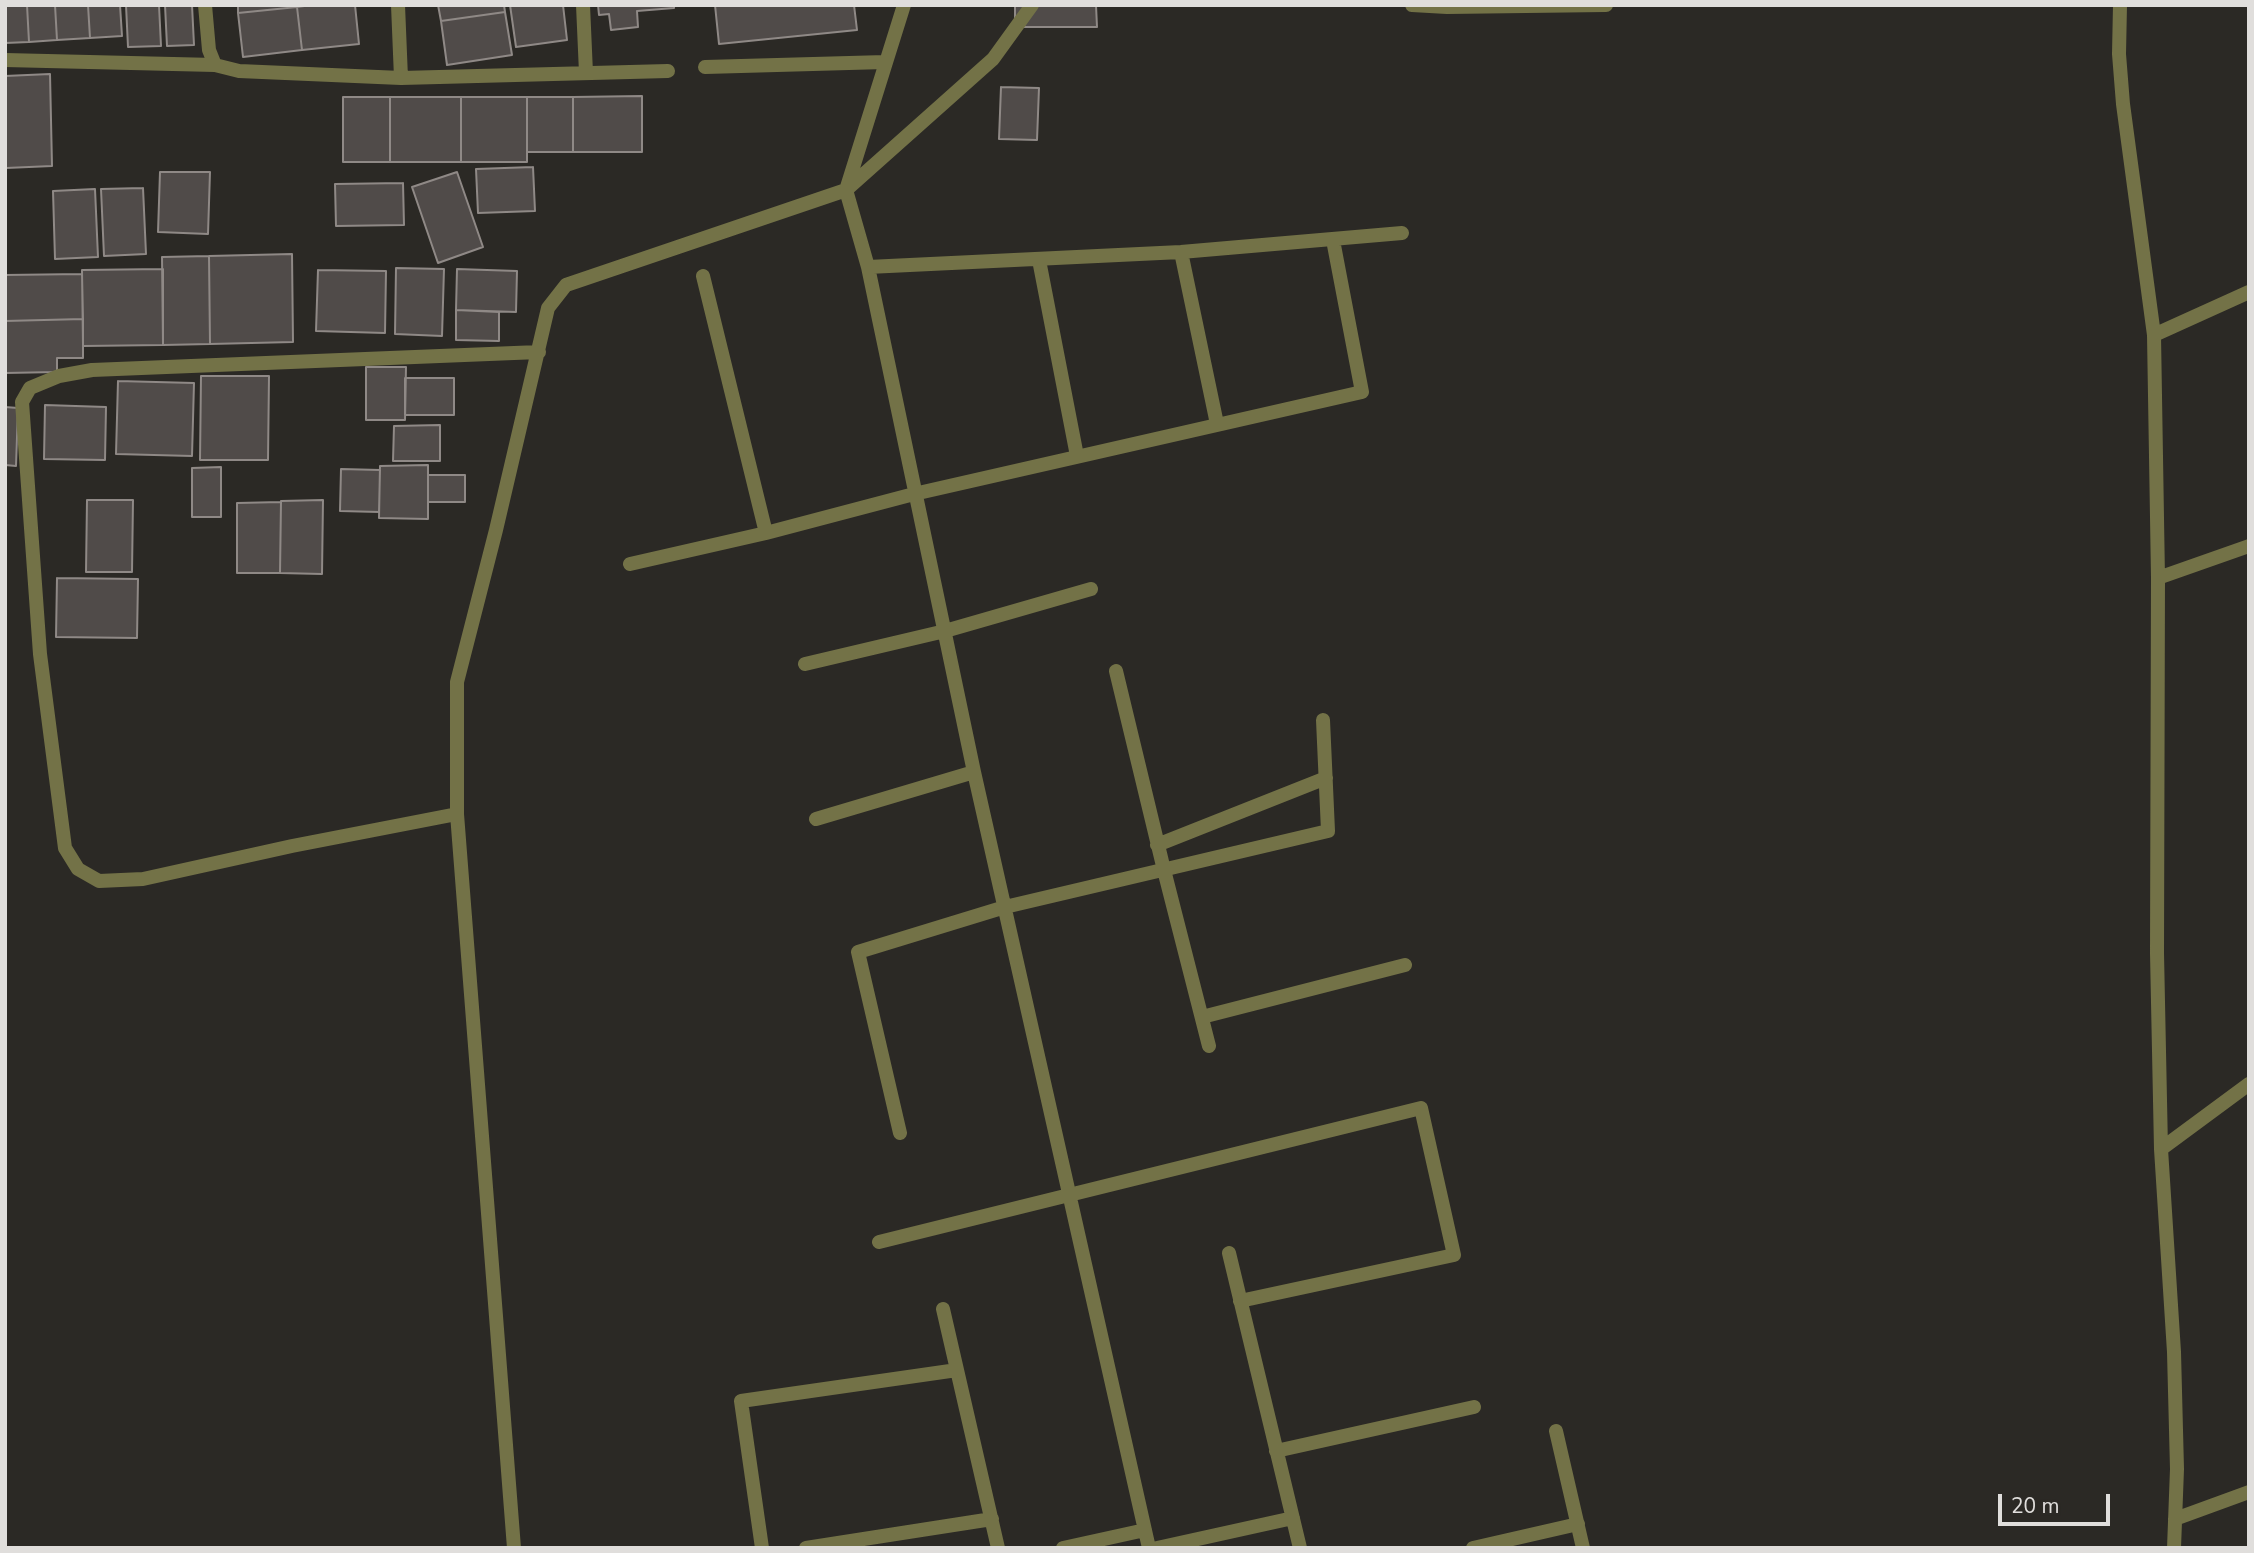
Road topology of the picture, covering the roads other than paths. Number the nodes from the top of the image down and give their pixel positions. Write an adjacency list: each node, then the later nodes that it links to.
1 (205, 5): 11 (street)
2 (398, 5): 15 (street)
3 (583, 5): 14 (street)
4 (904, 5): 10 (street)
5 (1032, 5): 16 (street)
6 (1412, 5): 7 (street)
7 (1606, 5)
8 (2120, 5): 24 (street)
9 (5, 60): 11 (street)
10 (885, 62): 12 (street); 16 (street)
11 (215, 65): 15 (street)
12 (705, 68)
13 (668, 71): 14 (street)
14 (586, 73): 15 (street)
15 (401, 78)
16 (846, 190): 21 (street); 25 (street)
17 (1402, 233): 18 (street)
18 (1333, 240): 19 (street); 26 (street)
19 (1181, 253): 20 (street); 26 (street)
20 (1039, 260): 21 (street); 27 (street)
21 (868, 267): 28 (street)
22 (703, 276): 29 (street)
23 (2249, 292): 24 (street)
24 (2154, 335): 32 (street)
25 (539, 352): 40 (street); 40 (street)
26 (1217, 424): 27 (street)
27 (1077, 456): 28 (street)
28 (914, 494): 29 (street); 34 (street)
29 (766, 533): 31 (street)
30 (2249, 546): 32 (street)
31 (630, 564)
32 (2158, 578): 50 (street)
33 (1091, 589): 34 (street)
34 (945, 631): 35 (street); 38 (street)
35 (805, 664)
36 (1116, 671): 42 (street)
37 (1323, 720): 39 (street)
38 (974, 772): 41 (street); 44 (street)
39 (1326, 778): 42 (street); 43 (street)
40 (457, 814): 66 (street)
41 (816, 819)
42 (1157, 845): 43 (street)
43 (1164, 870): 44 (street); 46 (street)
44 (1005, 907): 49 (street); 51 (street)
45 (1405, 965): 46 (street)
46 (1202, 1017): 47 (street)
47 (1209, 1046)
48 (2249, 1084): 50 (street)
49 (900, 1133)
50 (2161, 1149): 63 (street)
51 (1070, 1195): 52 (street); 54 (street); 65 (street)
52 (879, 1242)
53 (1229, 1254): 54 (street)
54 (1240, 1301): 59 (street)
55 (943, 1309): 56 (street)
56 (957, 1370): 62 (street); 67 (street)
57 (1474, 1407): 59 (street)
58 (1556, 1431): 64 (street)
59 (1276, 1451): 61 (street)
60 (2249, 1492): 63 (street)
61 (1293, 1518): 72 (street); 73 (street)
62 (992, 1519): 68 (street); 69 (street)
63 (2175, 1519): 76 (street)
64 (1577, 1524): 74 (street); 75 (street)
65 (1145, 1530): 70 (street); 71 (street)
66 (514, 1548)
67 (762, 1548)
68 (806, 1548)
69 (998, 1548)
70 (1063, 1548)
71 (1149, 1548)
72 (1157, 1548)
73 (1300, 1548)
74 (1473, 1548)
75 (1583, 1548)
76 (2174, 1548)

